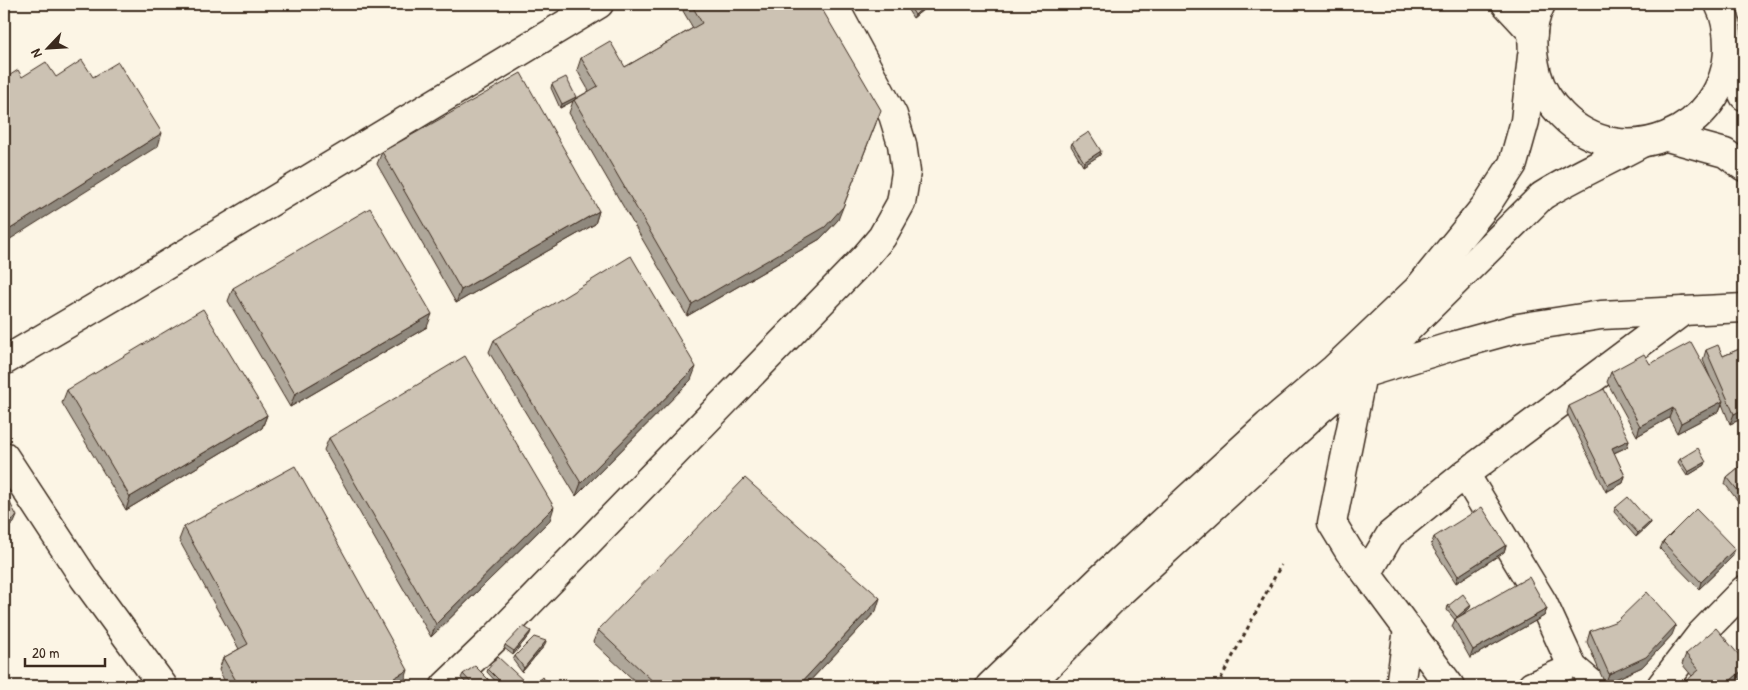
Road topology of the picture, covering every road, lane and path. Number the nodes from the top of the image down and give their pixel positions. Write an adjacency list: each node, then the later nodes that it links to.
1 (599, 4): 13 (street)
2 (832, 4): 23 (street)
3 (1506, 4): 6 (street)
4 (1541, 4): 6 (street)
5 (1719, 4): 7 (street)
6 (1532, 44): 9 (street); 24 (street)
7 (1728, 60): 8 (street); 9 (street)
8 (1744, 96)
9 (1654, 140): 10 (street); 14 (street)
10 (1744, 167)
11 (1744, 308): 12 (street)
12 (1683, 311): 14 (street); 16 (street)
13 (4, 361)
14 (1362, 374): 18 (street); 25 (street)
15 (4, 456): 22 (street)
16 (1465, 474): 18 (street); 21 (street)
17 (1281, 565): 26 (path)
18 (1367, 574): 20 (street)
19 (1744, 590): 31 (street)
20 (1408, 629): 27 (street); 28 (street)
21 (1573, 668): 29 (street); 30 (street)
22 (163, 686)
23 (445, 686)
24 (990, 686)
25 (1028, 686)
26 (1217, 686)
27 (1400, 686)
28 (1450, 686)
29 (1532, 686)
30 (1594, 686)
31 (1662, 686)

